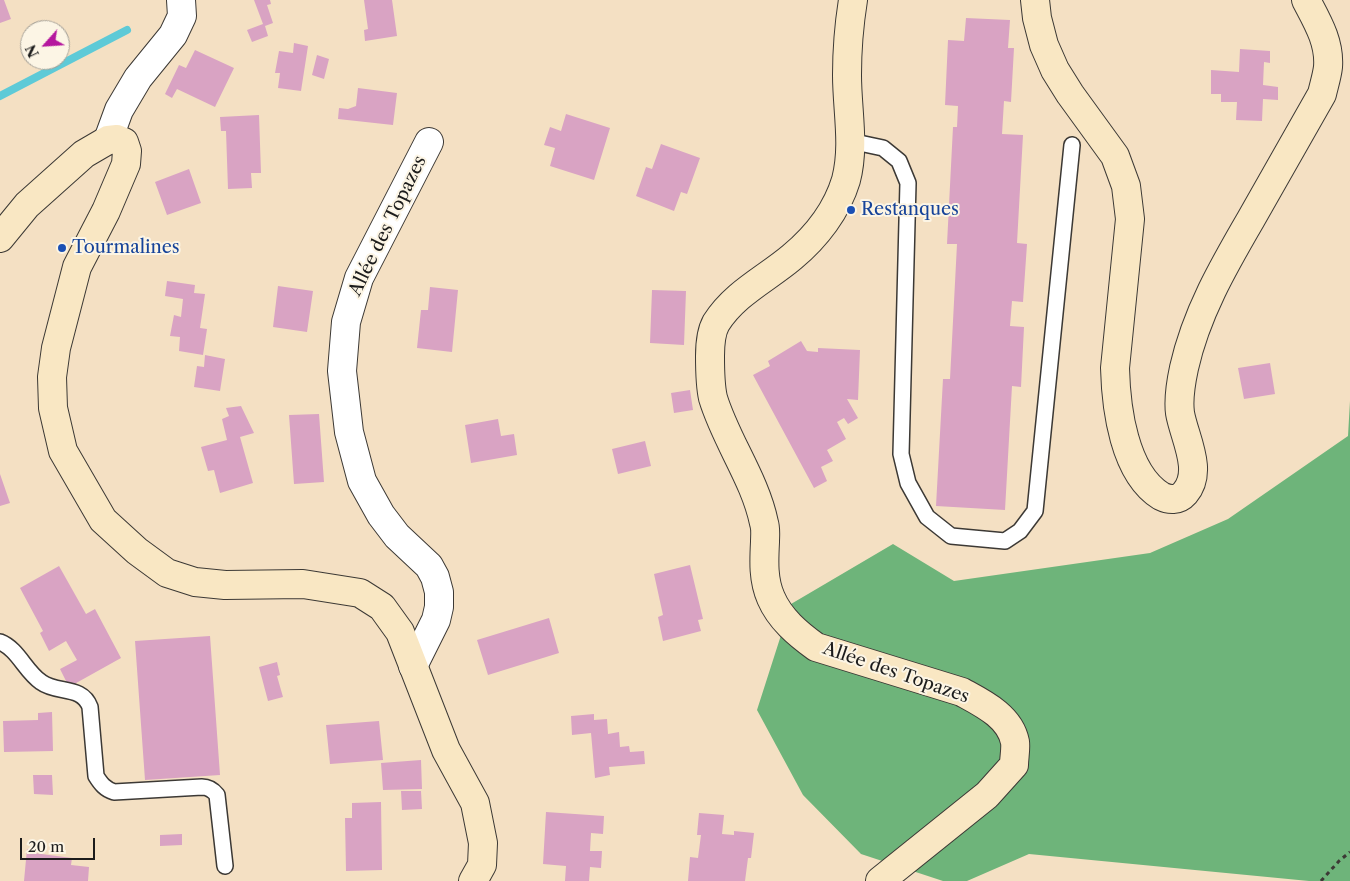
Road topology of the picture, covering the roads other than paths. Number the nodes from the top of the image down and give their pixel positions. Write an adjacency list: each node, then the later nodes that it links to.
1 (181, 0): 5 (street)
2 (853, 0): 6 (main road, Allée des Topazes)
3 (1035, 0): 4 (main road)
4 (1306, 0)
5 (108, 140): 9 (main road); 11 (main road)
6 (850, 141): 8 (lane); 14 (main road, Allée des Topazes)
7 (429, 142): 11 (street, Allée des Topazes)
8 (1072, 145)
9 (0, 238)
10 (0, 642): 12 (lane)
11 (414, 666): 13 (main road)
12 (225, 866)
13 (473, 881)
14 (880, 881)

